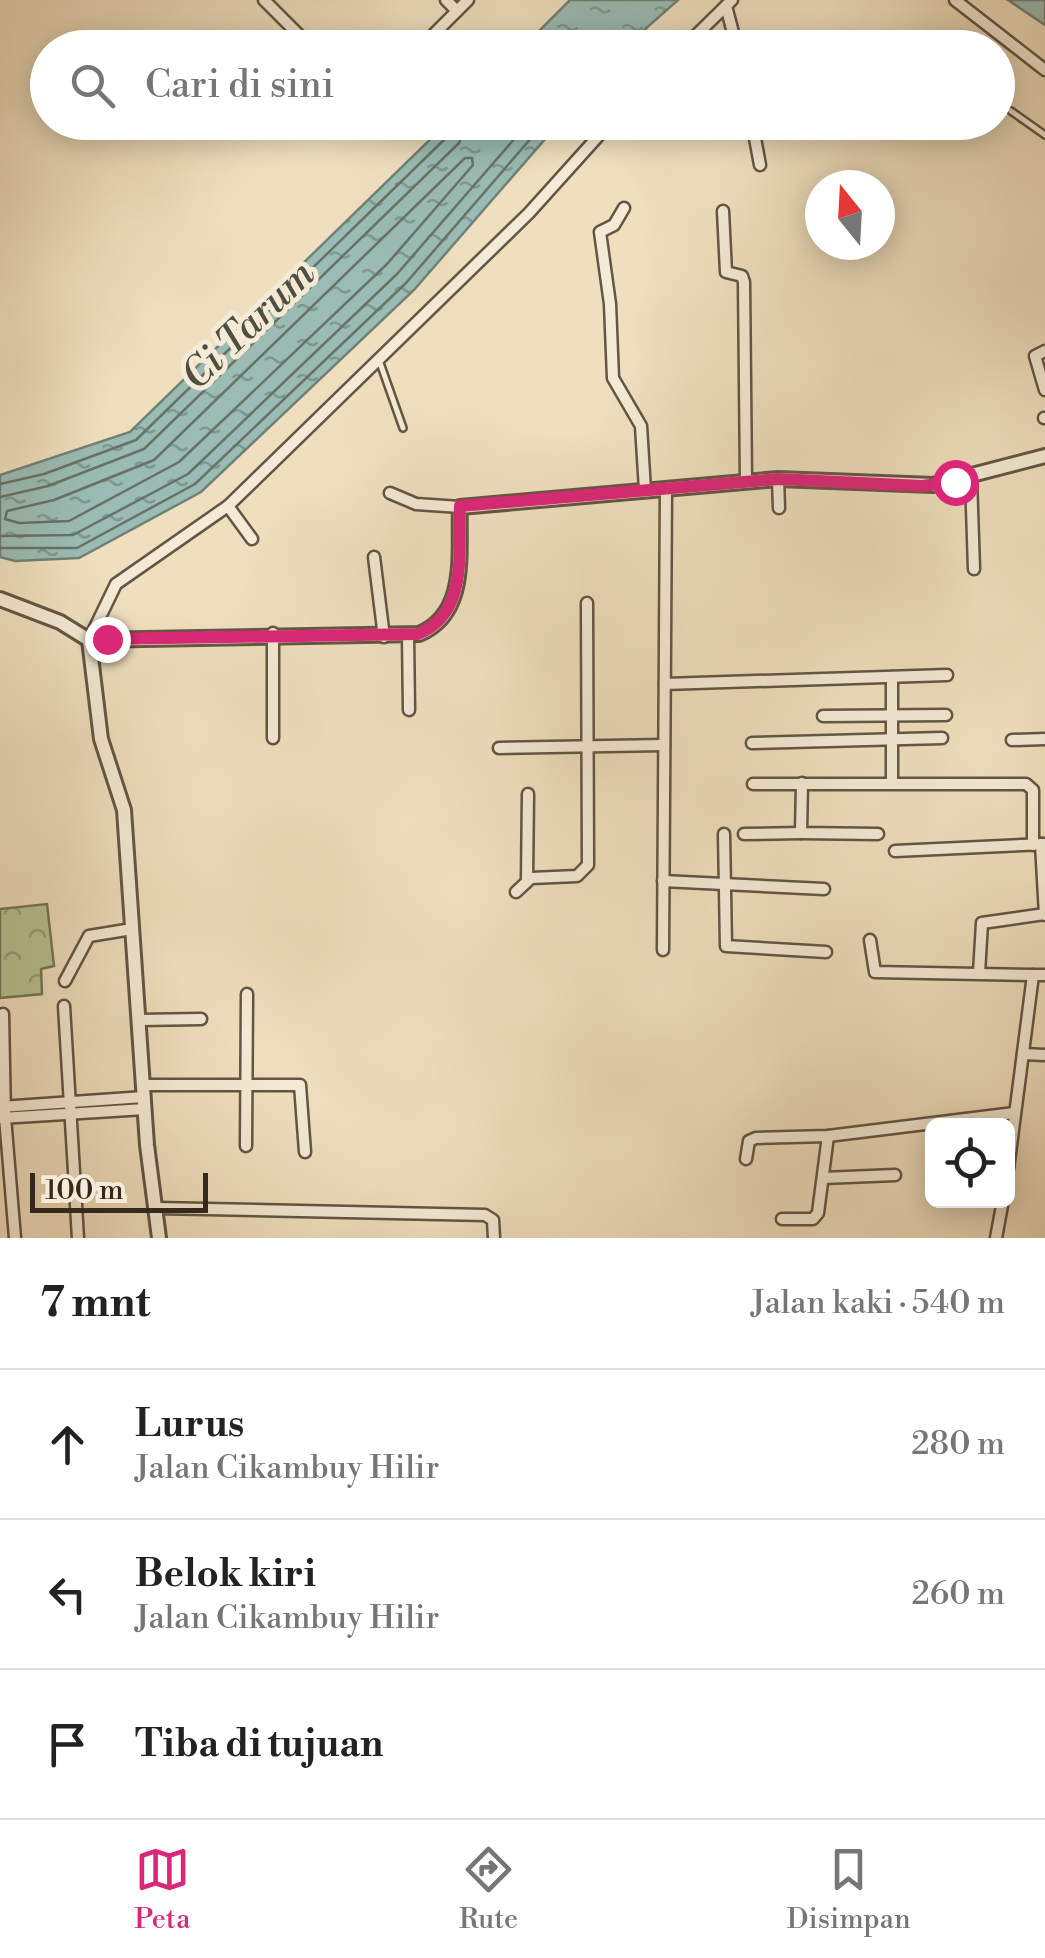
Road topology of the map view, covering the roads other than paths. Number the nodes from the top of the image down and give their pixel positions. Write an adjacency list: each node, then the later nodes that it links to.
1 (264, 0): 7 (street)
2 (446, 0): 6 (street)
3 (468, 0): 6 (street)
4 (955, 0): 11 (street)
5 (729, 3): 9 (street); 10 (street)
6 (457, 11): 8 (street)
7 (294, 30)
8 (438, 30)
9 (701, 30)
10 (734, 30)
11 (994, 30)
12 (1015, 47): 13 (street)
13 (1045, 70)
14 (1015, 113): 15 (lane)
15 (1045, 135)
16 (595, 140): 22 (street)
17 (755, 140): 18 (street)
18 (760, 165)
19 (624, 208): 29 (street)
20 (723, 211): 28 (street)
21 (1045, 351): 23 (street)
22 (380, 360): 24 (lane); 32 (street)
23 (1045, 390)
24 (403, 428)
25 (1045, 456): 26 (street)
26 (971, 478): 27 (street); 37 (street)
27 (778, 479): 28 (street); 34 (street)
28 (746, 481): 30 (street)
29 (644, 490): 30 (street); 33 (street)
30 (666, 490): 46 (street)
31 (390, 493): 33 (street)
32 (228, 506): 35 (street); 43 (street)
33 (460, 506): 41 (street)
34 (779, 508)
35 (252, 539)
36 (374, 557): 42 (street)
37 (974, 569)
38 (0, 600): 43 (street)
39 (587, 604): 59 (street)
40 (273, 633): 42 (street); 43 (street); 51 (street)
41 (408, 636): 42 (street); 47 (street)
42 (384, 637)
43 (88, 640): 76 (street)
44 (947, 675): 45 (street)
45 (892, 676): 46 (street); 48 (street)
46 (665, 684): 57 (street)
47 (409, 710)
48 (892, 715): 49 (street); 50 (street); 53 (street)
49 (946, 715)
50 (823, 716)
51 (273, 738)
52 (942, 738): 53 (street)
53 (892, 739): 56 (street); 61 (street)
54 (1045, 739): 55 (street)
55 (1012, 740)
56 (752, 743)
57 (664, 746): 59 (street); 71 (street)
58 (499, 748): 59 (street)
59 (587, 748): 70 (street)
60 (802, 783): 61 (street); 62 (street); 64 (street)
61 (892, 783): 68 (street)
62 (753, 784)
63 (528, 794): 70 (street)
64 (800, 833): 66 (street); 67 (street)
65 (724, 834): 72 (street)
66 (744, 834)
67 (878, 834)
68 (1040, 844): 69 (street); 75 (street)
69 (894, 851)
70 (527, 880): 74 (street)
71 (663, 882): 72 (street); 78 (street)
72 (725, 885): 73 (street); 79 (street)
73 (824, 890)
74 (516, 892)
75 (1045, 914): 80 (street)
76 (132, 929): 82 (street); 86 (street)
77 (870, 940): 80 (street)
78 (663, 950)
79 (826, 952)
80 (979, 973): 81 (street)
81 (1039, 975): 88 (street)
82 (65, 981)
83 (247, 994): 90 (street)
84 (64, 1006): 92 (street)
85 (3, 1014): 93 (street)
86 (139, 1020): 87 (street); 91 (street)
87 (201, 1020)
88 (1023, 1054): 89 (street); 94 (street)
89 (1045, 1055)
90 (244, 1085): 91 (street); 97 (street); 98 (street)
91 (144, 1097): 92 (street); 102 (street)
92 (70, 1109): 93 (street); 106 (street)
93 (2, 1112): 105 (street)
94 (1014, 1113): 95 (street); 96 (street)
95 (1013, 1118)
96 (828, 1136): 99 (street); 101 (street)
97 (246, 1146)
98 (305, 1152)
99 (746, 1160)
100 (895, 1175): 101 (street)
101 (824, 1178): 104 (street)
102 (157, 1208): 107 (street); 108 (street)
103 (1002, 1208): 109 (street)
104 (782, 1219)
105 (16, 1238)
106 (78, 1238)
107 (160, 1238)
108 (494, 1238)
109 (996, 1238)

